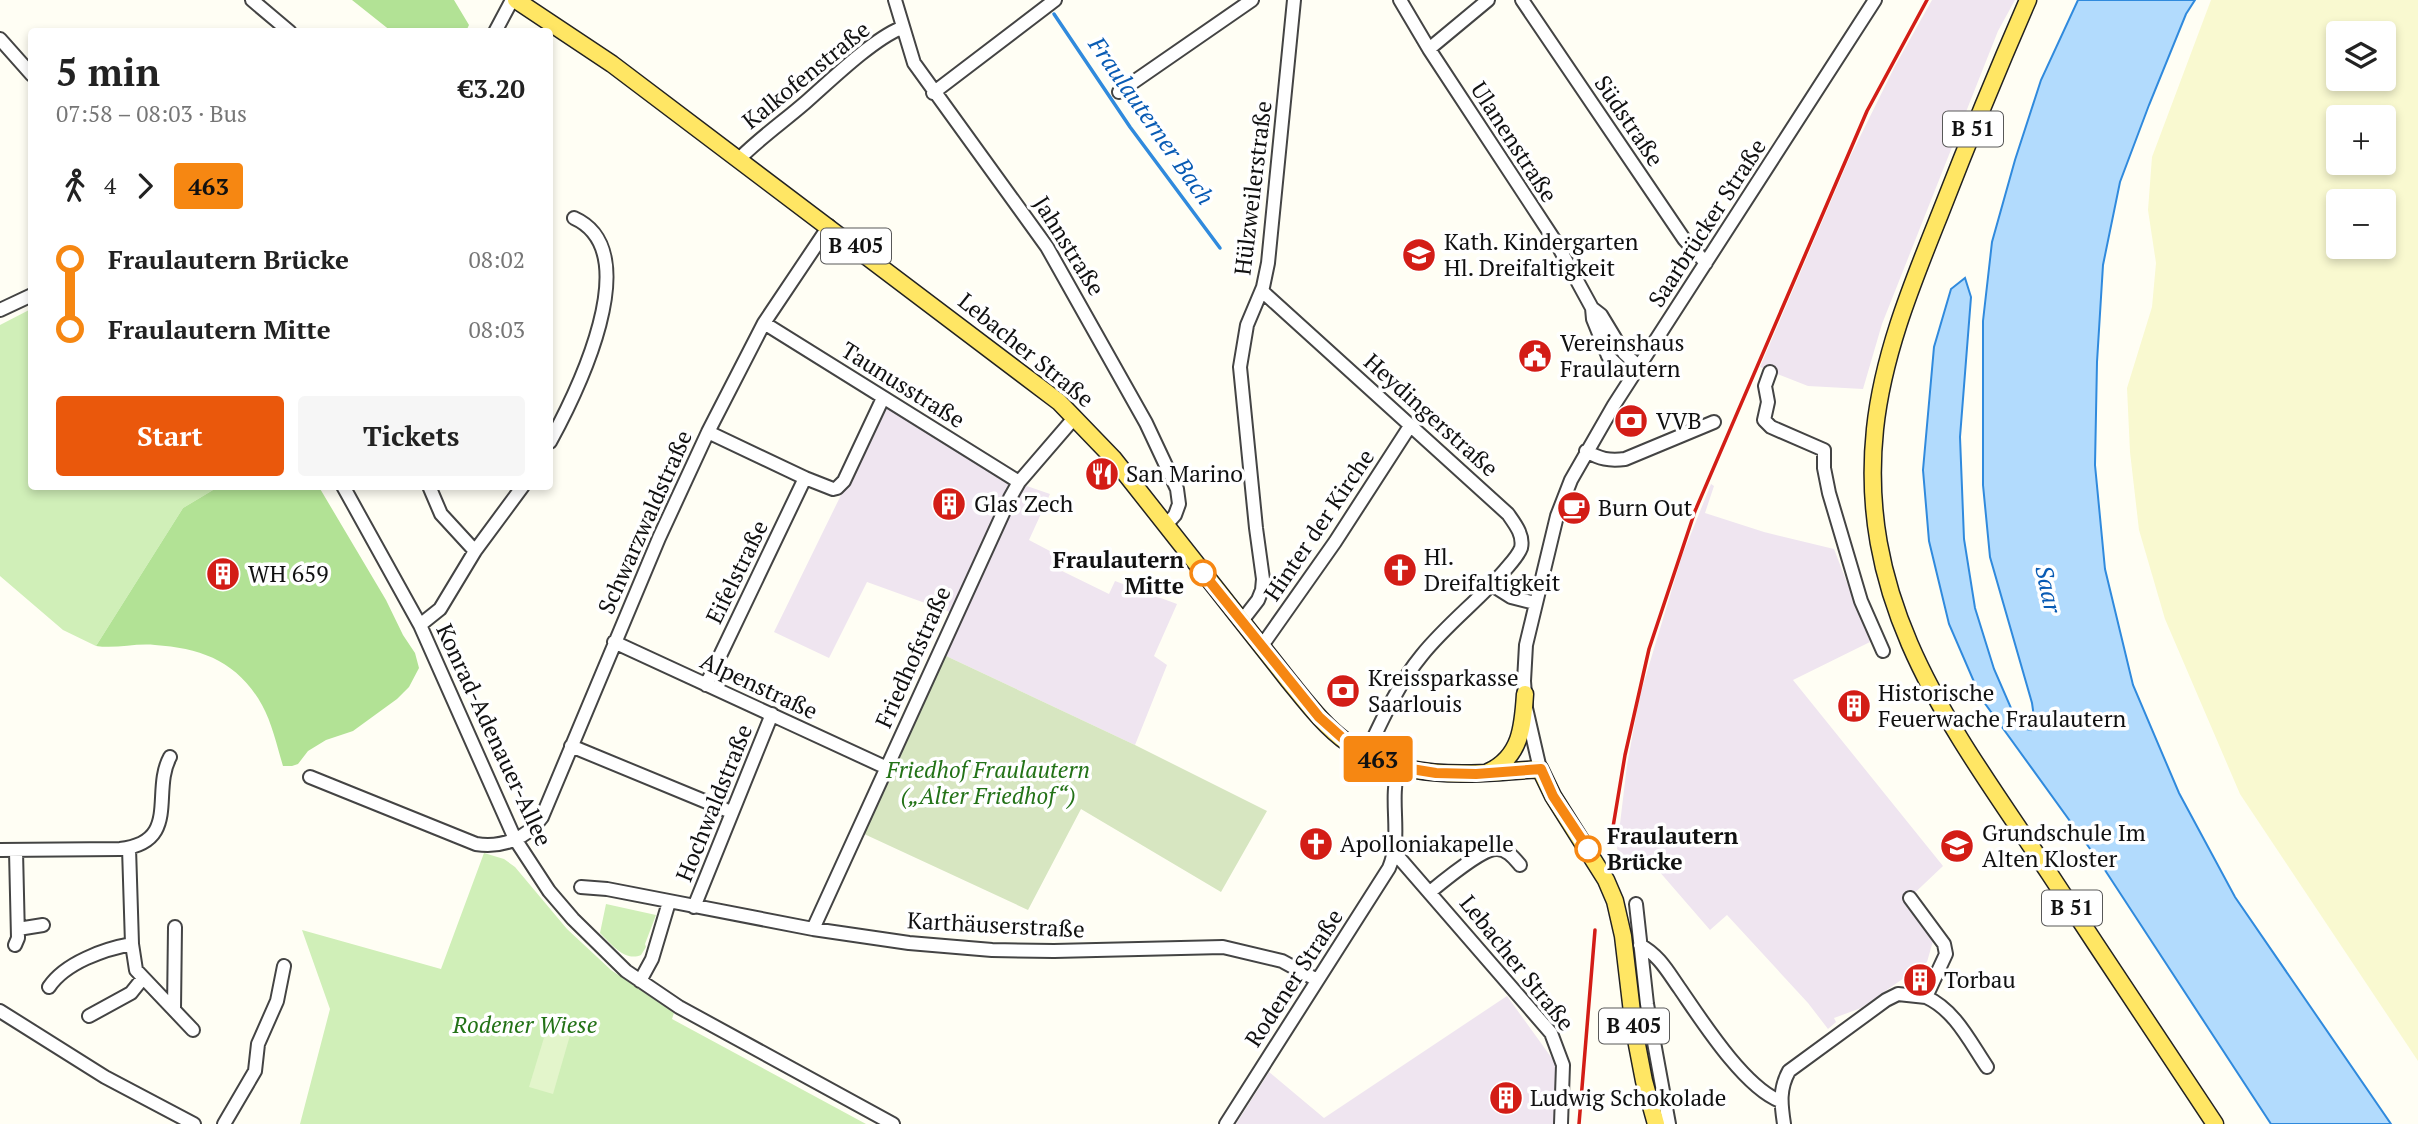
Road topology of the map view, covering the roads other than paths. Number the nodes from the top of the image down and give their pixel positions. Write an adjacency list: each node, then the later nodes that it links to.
1 (252, 0): 12 (street)
2 (514, 0): 13 (street); 20 (main road, Lebacher Straße / B 405)
3 (894, 0): 14 (street, Jahnstraße)
4 (1055, 0): 19 (street)
5 (1252, 0): 18 (street)
6 (1294, 0): 24 (street, Hülzweilerstraße)
7 (1400, 0): 16 (street, Ulanenstraße)
8 (1488, 0): 16 (street)
9 (1522, 0): 23 (street, Südstraße)
10 (1875, 0): 23 (street, Saarbrücker Straße)
11 (2028, 0): 104 (main road, B 51)
12 (285, 28)
13 (497, 28)
14 (901, 28): 19 (street, Jahnstraße); 20 (street, Kalkofenstraße)
15 (0, 39): 17 (street)
16 (1429, 49): 26 (street, Ulanenstraße)
17 (28, 70)
18 (1119, 92)
19 (933, 93): 44 (street, Jahnstraße)
20 (739, 159): 22 (main road, Lebacher Straße / B 405)
21 (574, 218): 37 (street)
22 (829, 226): 28 (street, Schwarzwaldstraße); 33 (main road, Lebacher Straße / B 405)
23 (1706, 263): 29 (street, Saarbrücker Straße)
24 (1262, 291): 35 (street, Heydingerstraße); 48 (street, Hülzweilerstraße)
25 (28, 297): 27 (street)
26 (1592, 307): 29 (street, Ulanenstraße); 31 (street, Ulanenstraße)
27 (0, 310)
28 (764, 323): 32 (street, Taunusstraße); 36 (street, Schwarzwaldstraße)
29 (1639, 367): 31 (street, Saarbrücker Straße)
30 (1770, 372): 52 (street)
31 (1631, 378): 38 (street, Saarbrücker Straße)
32 (883, 398): 39 (street); 40 (street, Taunusstraße)
33 (1075, 416): 40 (street, Friedhofstraße); 44 (main road, Lebacher Straße / B 405)
34 (1714, 422): 38 (street)
35 (1410, 426): 46 (street, Heydingerstraße); 51 (street, Hinter der Kirche)
36 (708, 432): 39 (street); 50 (street, Schwarzwaldstraße)
37 (553, 436)
38 (1586, 451): 47 (street, Saarbrücker Straße)
39 (805, 478): 53 (street, Eifelstraße)
40 (1019, 482): 60 (street, Friedhofstraße)
41 (345, 490): 49 (street, Konrad-Adenauer-Allee)
42 (431, 490): 45 (street)
43 (520, 490): 45 (street)
44 (1166, 526): 48 (main road, Lebacher Straße / B 405)
45 (475, 551): 49 (street)
46 (1492, 585): 47 (street); 57 (street, Heydingerstraße)
47 (1535, 603): 54 (street, Saarbrücker Straße)
48 (1241, 622): 51 (main road, Lebacher Straße / B 405)
49 (420, 625): 65 (street, Konrad-Adenauer-Allee)
50 (614, 642): 53 (street, Alpenstraße); 56 (street, Schwarzwaldstraße)
51 (1261, 647): 57 (main road, Lebacher Straße / B 405)
52 (1883, 651)
53 (706, 685): 55 (street, Alpenstraße)
54 (1525, 694): 61 (street, Saarbrücker Straße); 62 (main road)
55 (772, 714): 60 (street, Alpenstraße); 64 (street, Hochwaldstraße)
56 (571, 746): 64 (street); 65 (street, Schwarzwaldstraße)
57 (1366, 754): 59 (main road, Lebacher Straße / B 405)
58 (170, 757): 66 (street)
59 (1399, 767): 62 (main road, B 405); 69 (street)
60 (887, 768): 80 (street, Friedhofstraße)
61 (1541, 769): 62 (main road, B 405); 101 (main road, B 405)
62 (1486, 773)
63 (310, 777): 65 (street)
64 (731, 812): 76 (street, Hochwaldstraße)
65 (515, 839): 87 (street, Konrad-Adenauer-Allee)
66 (129, 848): 68 (street); 81 (street)
67 (0, 850): 68 (street)
68 (16, 851): 79 (street)
69 (1395, 853): 72 (street, Lebacher Straße); 86 (street, Rodener Straße)
70 (1520, 865): 72 (street, Lebacher Straße)
71 (581, 887): 74 (street, Karthäuserstraße)
72 (1430, 892): 100 (street, Lebacher Straße)
73 (1910, 898): 89 (street)
74 (669, 902): 76 (street, Karthäuserstraße); 87 (street)
75 (1636, 904): 83 (street)
76 (694, 907): 80 (street, Karthäuserstraße)
77 (43, 925): 79 (street)
78 (175, 927): 90 (street)
79 (18, 929): 82 (street)
80 (813, 929): 86 (street, Karthäuserstraße)
81 (131, 944): 85 (street); 88 (street)
82 (15, 945)
83 (1640, 946): 95 (street); 102 (street)
84 (284, 966): 97 (street)
85 (143, 978): 90 (street); 92 (street)
86 (1317, 980): 99 (street, Rodener Straße)
87 (640, 981): 98 (street, Konrad-Adenauer-Allee)
88 (49, 987)
89 (1926, 997): 94 (street); 95 (street)
90 (174, 1009): 93 (street)
91 (0, 1011): 96 (street)
92 (89, 1016)
93 (193, 1030)
94 (1987, 1067)
95 (1780, 1101): 103 (street)
96 (194, 1124)
97 (224, 1124)
98 (892, 1124)
99 (1226, 1124)
100 (1561, 1124)
101 (1656, 1124)
102 (1669, 1124)
103 (1784, 1124)
104 (2215, 1124)

